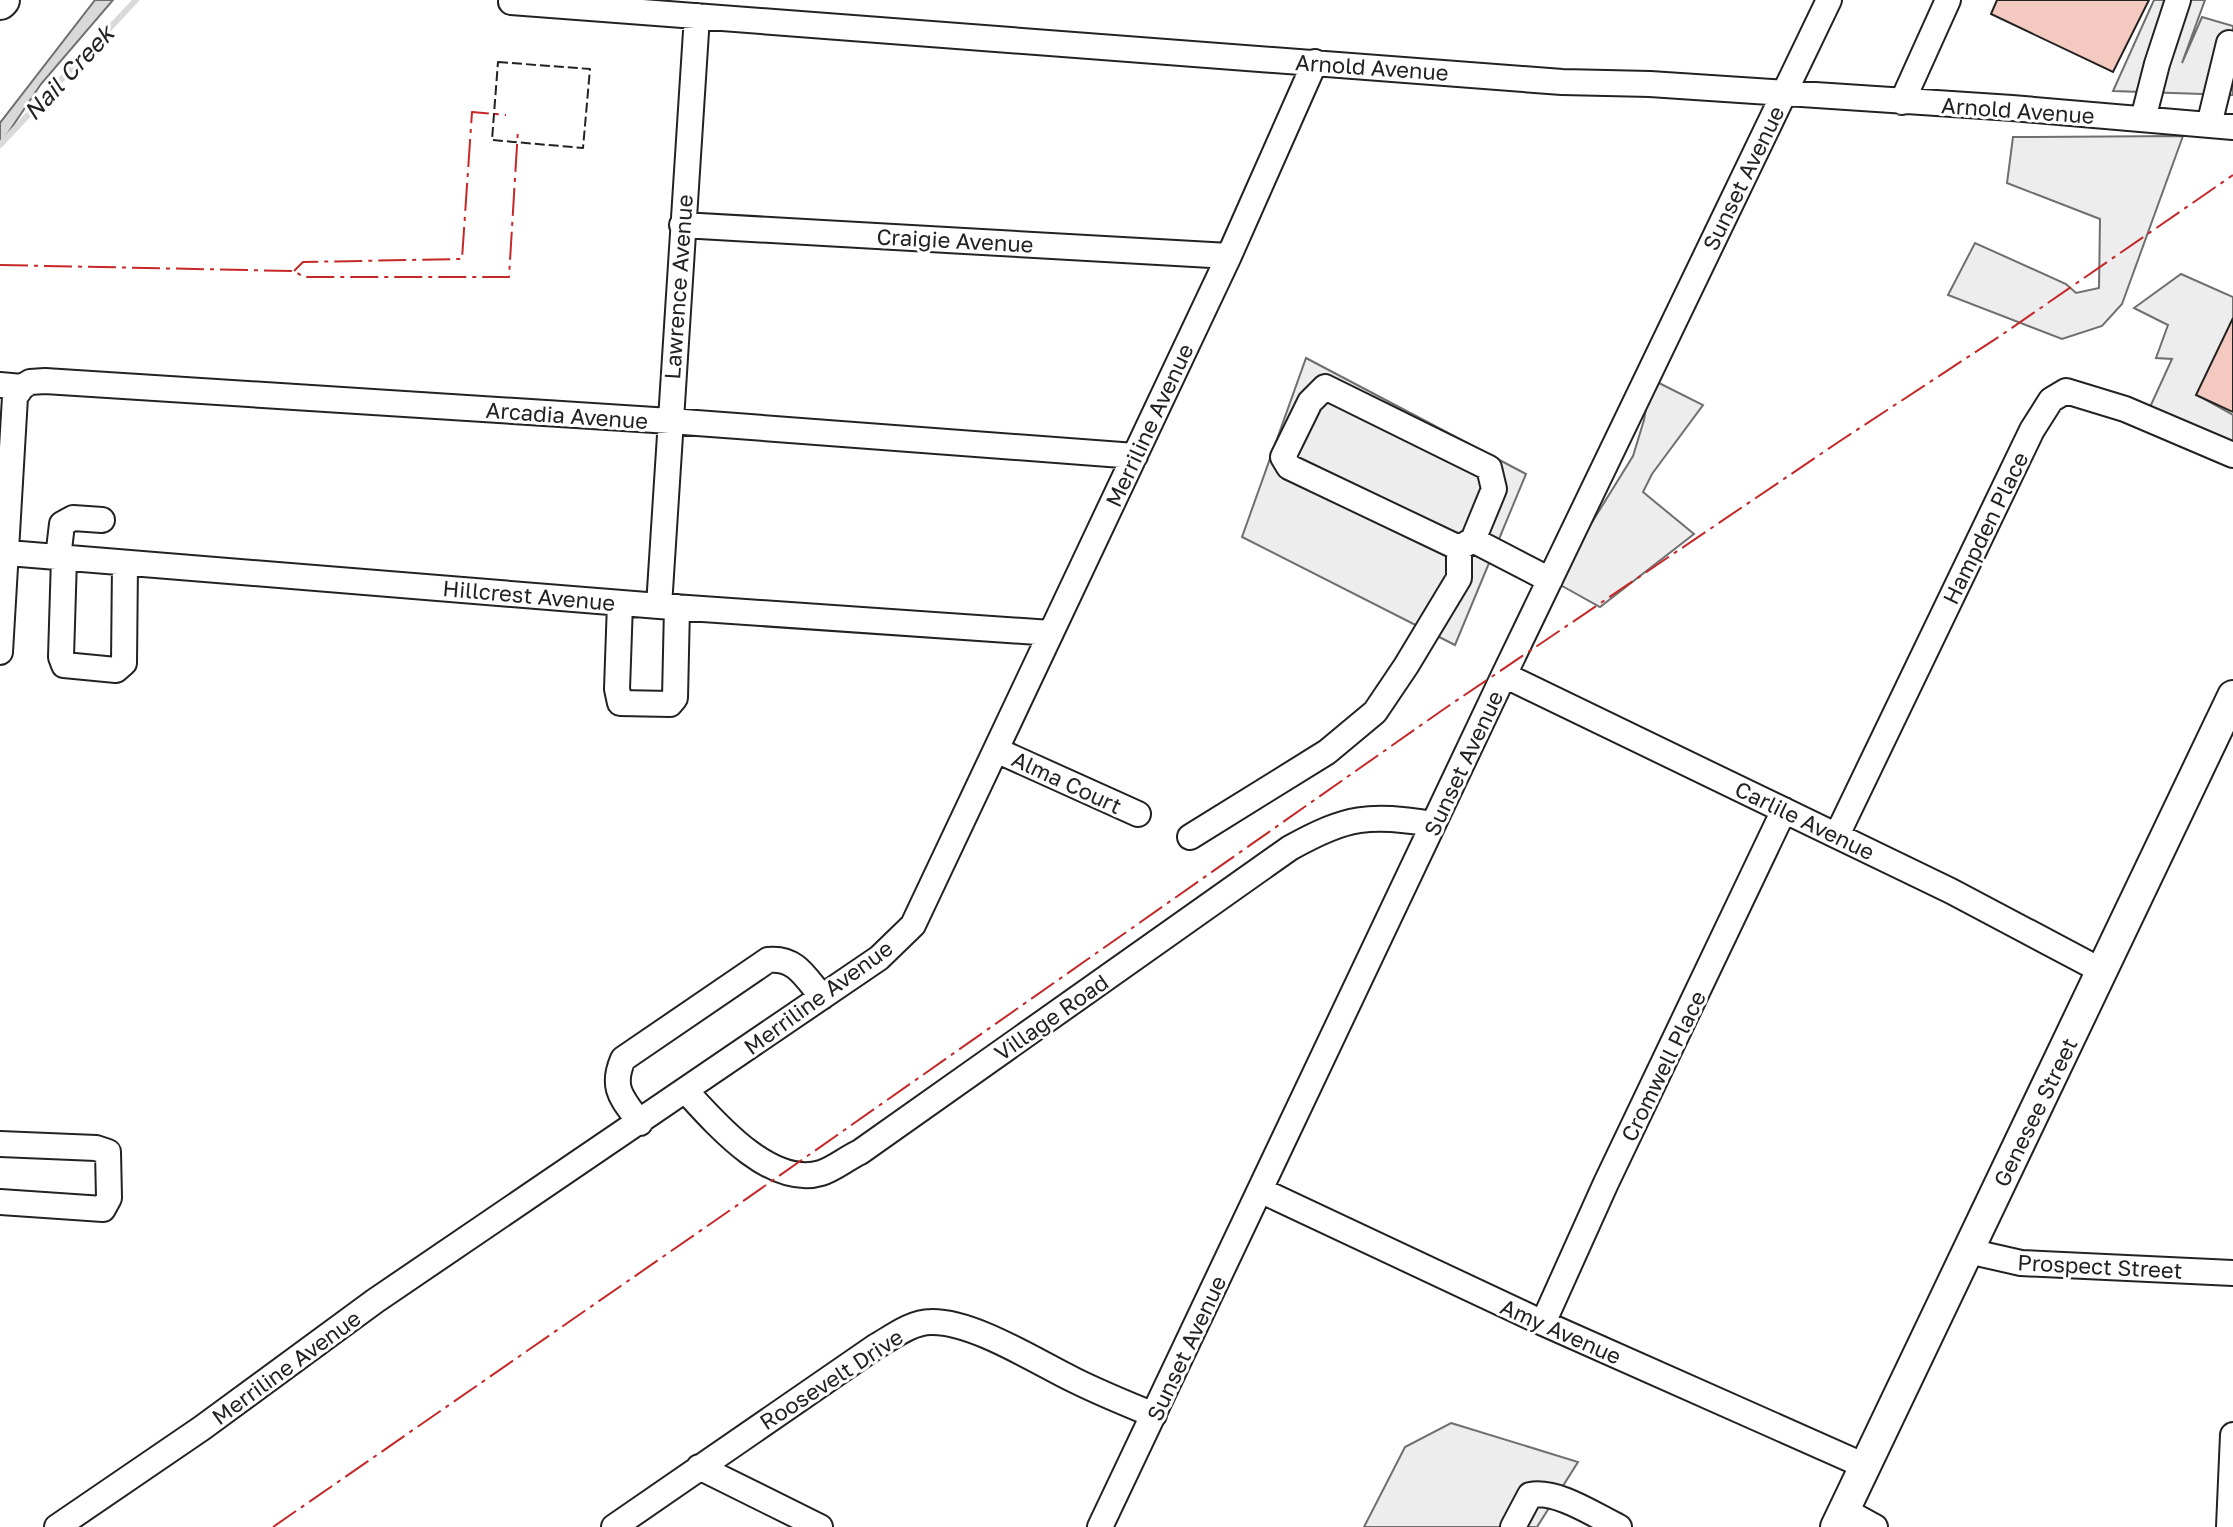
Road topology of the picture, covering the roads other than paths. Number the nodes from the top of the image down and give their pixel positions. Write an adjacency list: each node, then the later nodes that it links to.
1 (1829, 0): 8 (street, Sunset Avenue)
2 (1948, 0): 9 (street)
3 (2178, 0): 10 (street)
4 (511, 2): 5 (street, Arnold Avenue)
5 (697, 16): 7 (street, Arnold Avenue); 12 (street, Lawrence Avenue)
6 (2229, 43): 11 (street)
7 (1315, 62): 8 (street, Arnold Avenue); 13 (street, Merriline Avenue)
8 (1783, 94): 9 (street, Arnold Avenue); 23 (street, Sunset Avenue)
9 (1902, 102): 10 (street, Arnold Avenue)
10 (2143, 119): 11 (street, Arnold Avenue)
11 (2221, 126)
12 (682, 225): 13 (street, Craigie Avenue); 15 (street, Lawrence Avenue)
13 (1229, 256): 17 (street, Merriline Avenue)
14 (11, 386): 15 (street, Arcadia Avenue); 20 (street)
15 (670, 421): 17 (street, Arcadia Avenue); 25 (street, Lawrence Avenue)
16 (2233, 455): 34 (street, Hampden Place)
17 (1135, 456): 26 (street, Merriline Avenue)
18 (102, 520): 21 (street)
19 (1466, 544): 19 (street); 23 (street); 35 (street)
20 (8, 553): 21 (street, Hillcrest Avenue); 27 (street)
21 (61, 558): 22 (street, Hillcrest Avenue); 22 (street)
22 (125, 563): 24 (street, Hillcrest Avenue)
23 (1550, 580): 28 (street, Sunset Avenue)
24 (620, 603): 25 (street, Hillcrest Avenue); 25 (street, Lawrence Avenue)
25 (668, 606): 26 (street, Hillcrest Avenue)
26 (1051, 633): 30 (street, Merriline Avenue)
27 (0, 652)
28 (1504, 675): 31 (street, Carlile Avenue); 33 (street, Sunset Avenue)
29 (2233, 696): 36 (main road, Genesee Street)
30 (996, 750): 32 (street, Alma Court); 37 (street, Merriline Avenue)
31 (1784, 810): 34 (street, Carlile Avenue); 45 (street, Cromwell Place)
32 (1138, 814)
33 (1433, 824): 38 (street, Village Road); 41 (street, Sunset Avenue)
34 (1837, 835): 36 (street, Carlile Avenue)
35 (1190, 837)
36 (2102, 971): 43 (main road, Genesee Street)
37 (822, 997): 38 (street, Merriline Avenue); 39 (street)
38 (686, 1091): 39 (street, Merriline Avenue)
39 (640, 1123): 51 (street, Merriline Avenue)
40 (0, 1144): 42 (street)
41 (1260, 1190): 45 (street, Amy Avenue); 46 (street, Sunset Avenue)
42 (0, 1202)
43 (1968, 1251): 44 (street, Prospect Street); 48 (main road, Genesee Street)
44 (2233, 1274)
45 (1543, 1323): 48 (street, Amy Avenue)
46 (1154, 1415): 49 (street, Roosevelt Drive); 54 (street, Sunset Avenue)
47 (2233, 1435): 58 (street)
48 (1865, 1466): 50 (main road, Genesee Street)
49 (699, 1467): 52 (street, Roosevelt Drive); 53 (street)
50 (1840, 1518): 57 (street)
51 (57, 1527)
52 (614, 1527)
53 (820, 1527)
54 (1100, 1527)
55 (1513, 1527): 56 (street)
56 (1619, 1527)
57 (1875, 1527)
58 (2229, 1527)

